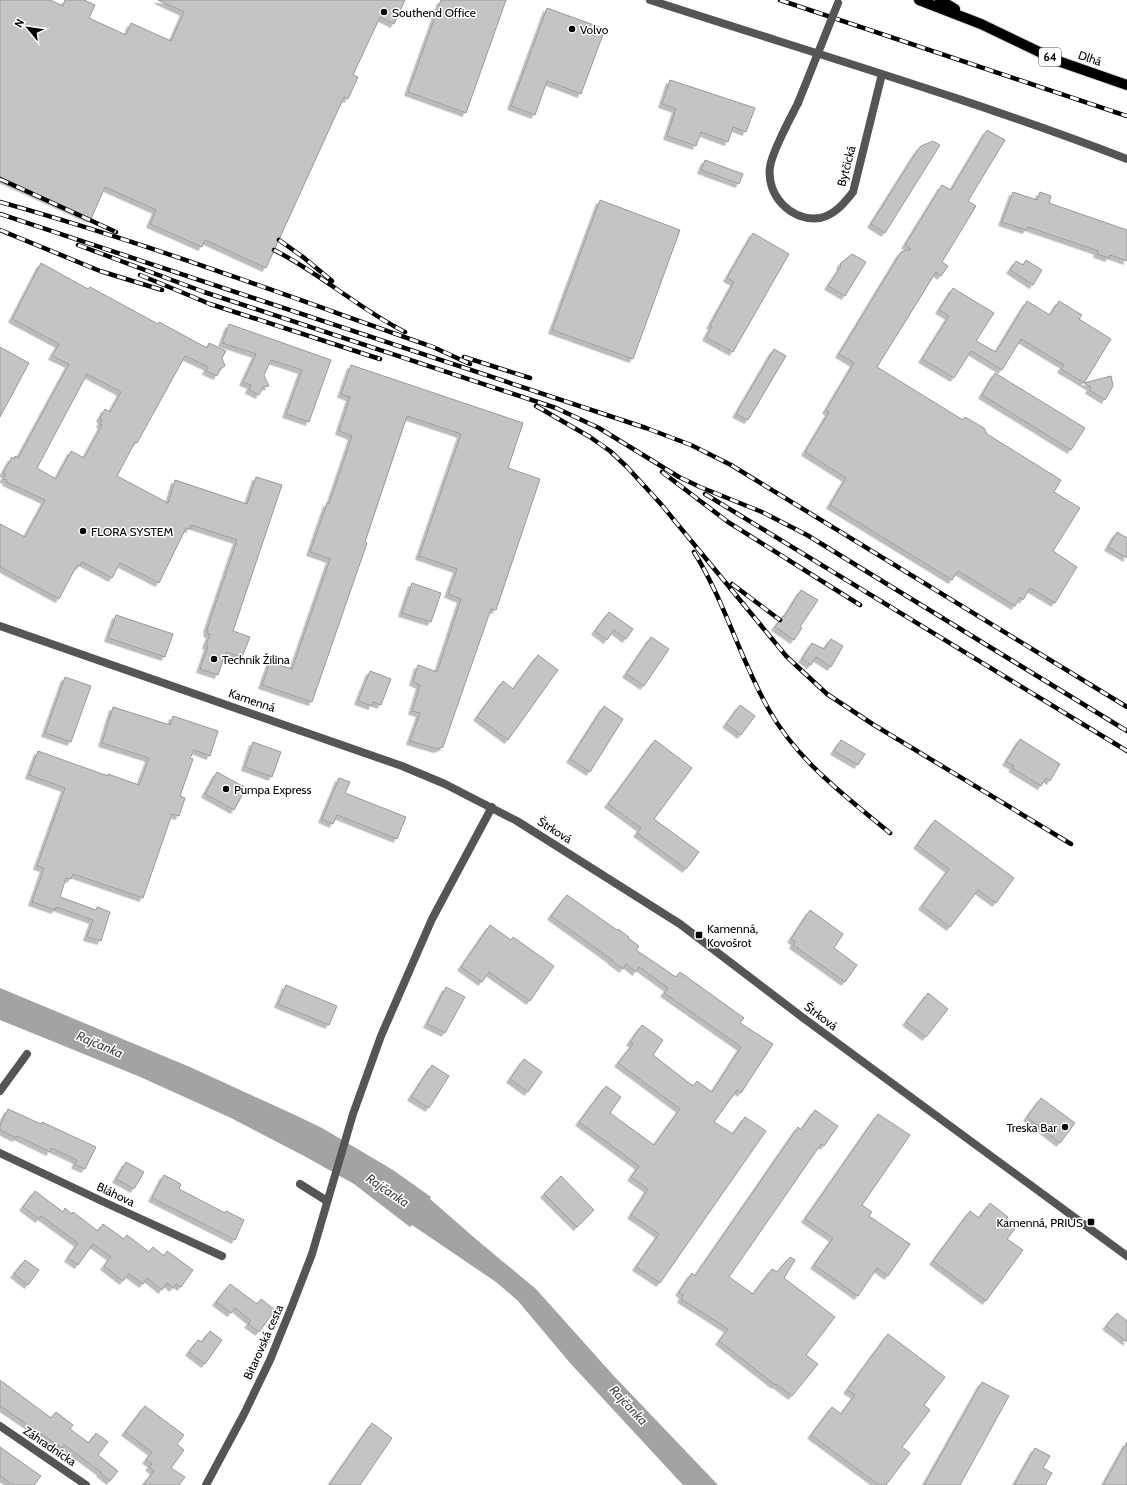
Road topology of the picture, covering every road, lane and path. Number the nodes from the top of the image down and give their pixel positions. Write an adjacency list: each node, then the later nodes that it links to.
1 (650, 0): 6 (street)
2 (919, 0): 5 (main road, 64)
3 (940, 0): 5 (main road, 64)
4 (839, 2): 6 (street, Bytčická, bridge)
5 (981, 24): 7 (main road, Dlhá / 64)
6 (882, 74): 8 (street)
7 (1127, 85)
8 (1127, 159)
9 (0, 626): 10 (street, Kamenná)
10 (492, 807): 15 (street, Bitarovská cesta); 17 (street, Štrková)
11 (27, 1054): 12 (street)
12 (0, 1091)
13 (0, 1153): 16 (street, Bláhova)
14 (300, 1184): 15 (street)
15 (327, 1201): 20 (street, Bitarovská cesta)
16 (222, 1256)
17 (1127, 1256)
18 (0, 1426): 19 (street, Záhradnícka)
19 (86, 1485)
20 (206, 1485)

